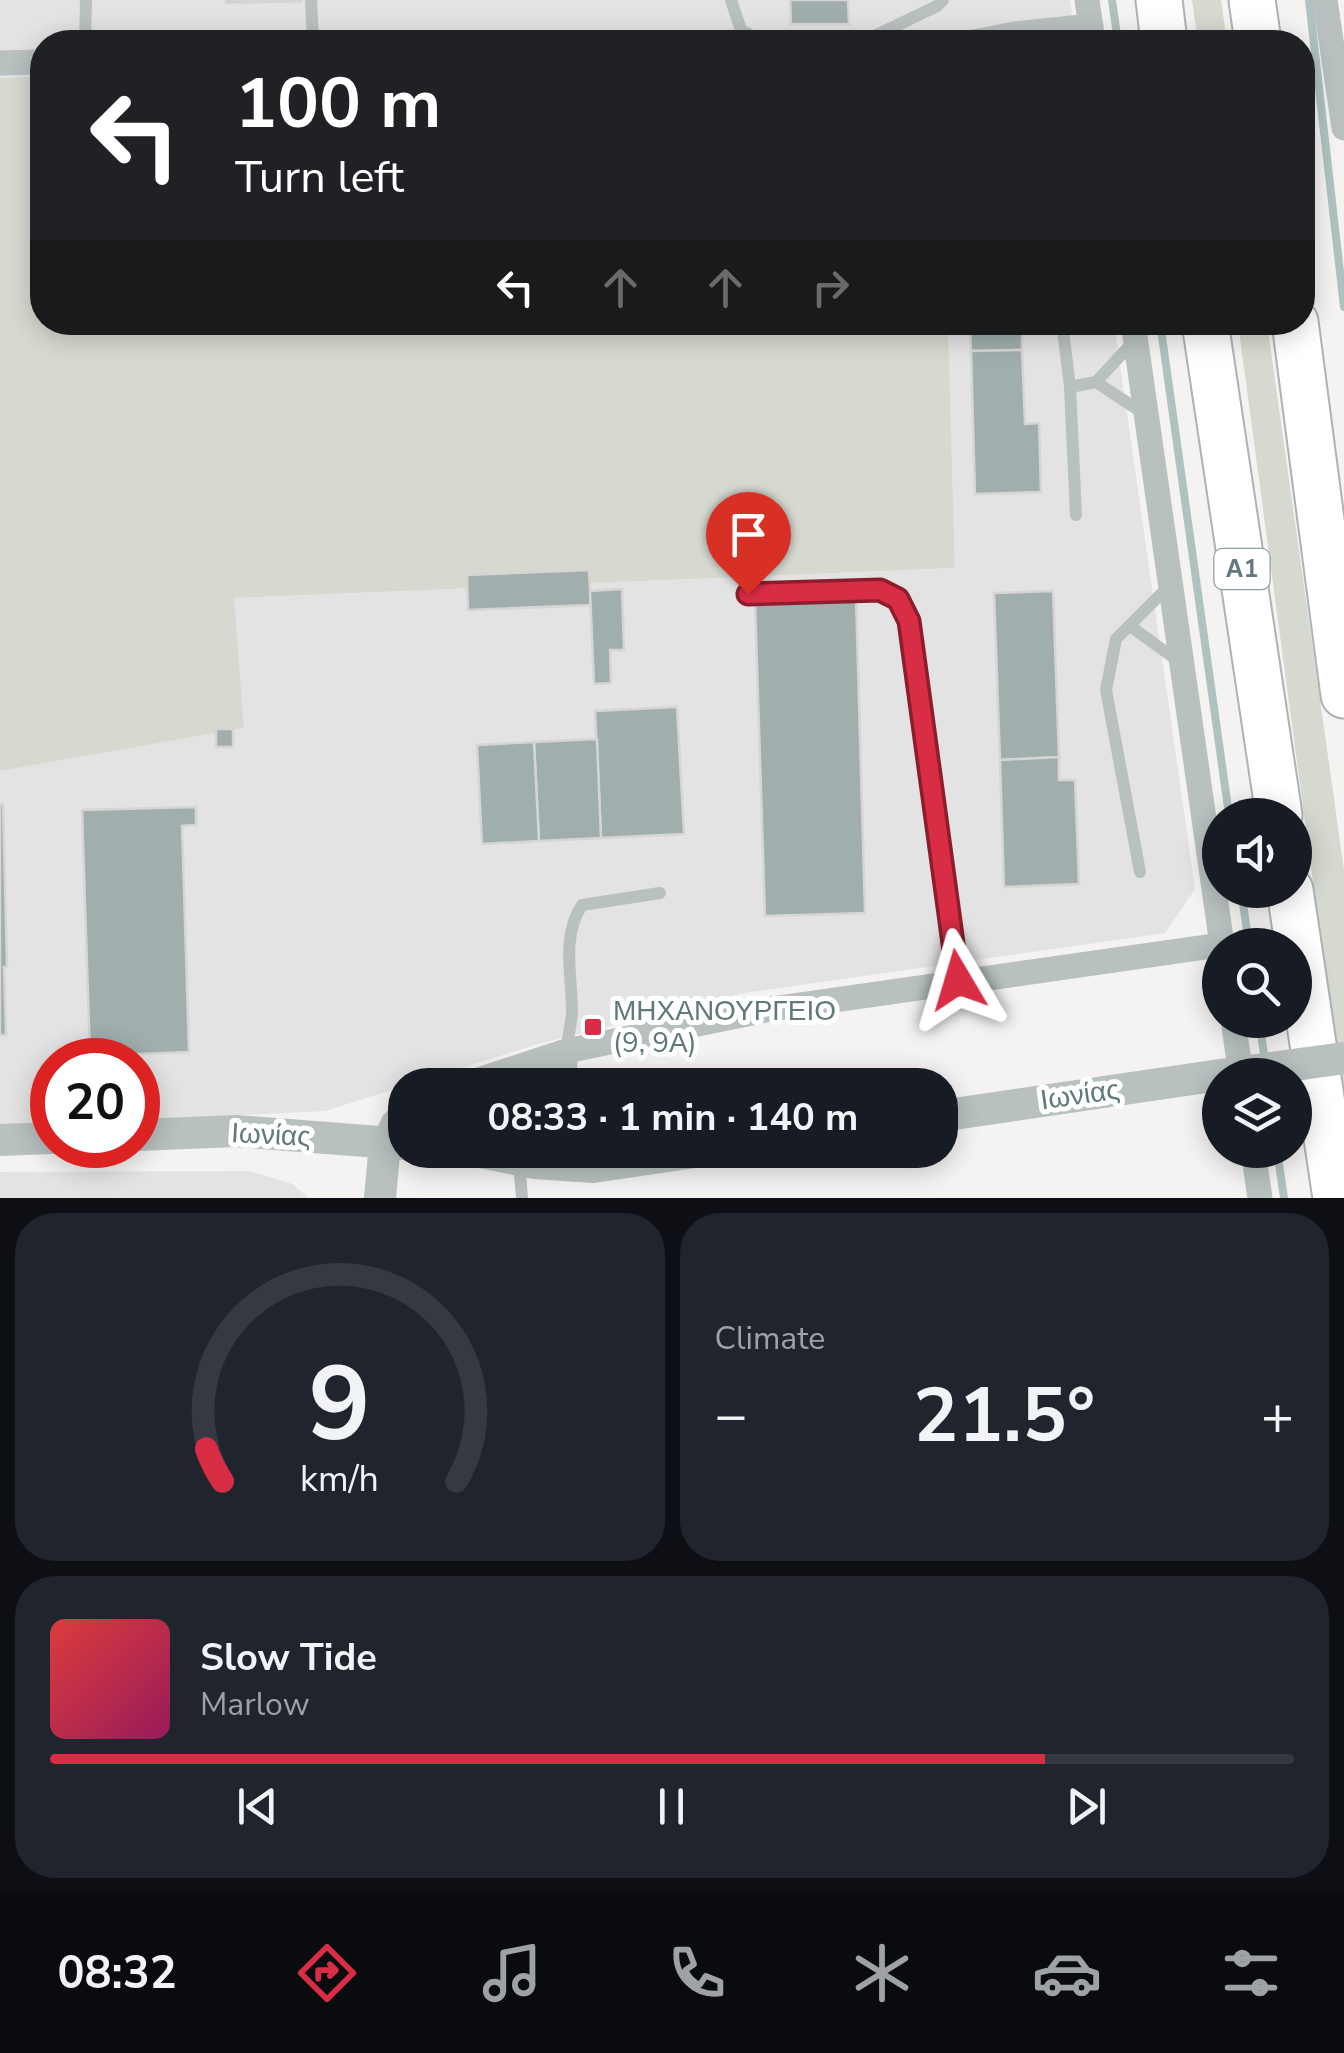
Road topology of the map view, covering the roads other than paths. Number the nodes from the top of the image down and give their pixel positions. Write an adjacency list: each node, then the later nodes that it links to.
1 (86, 0): 9 (lane)
2 (311, 0): 10 (lane)
3 (731, 0): 11 (lane)
4 (943, 0): 12 (lane)
5 (1087, 0): 13 (street)
6 (1159, 0): 14 (highway)
7 (1252, 0): 15 (highway)
8 (1332, 11): 18 (street)
9 (85, 30)
10 (312, 30)
11 (741, 30)
12 (887, 30)
13 (1091, 30)
14 (1163, 30)
15 (1256, 30)
16 (30, 62): 17 (street)
17 (0, 63)
18 (1344, 128)
19 (1064, 335): 25 (lane)
20 (1131, 335): 24 (lane)
21 (1135, 335): 26 (street)
22 (1207, 335): 33 (highway, Α1)
23 (1297, 335): 32 (highway)
24 (1096, 382): 25 (lane); 26 (lane)
25 (1070, 387): 27 (lane)
26 (1148, 417): 28 (street)
27 (1076, 515)
28 (1172, 584): 30 (lane); 31 (street)
29 (748, 594): 39 (lane)
30 (1130, 626): 31 (lane); 34 (lane)
31 (1183, 664): 37 (street)
32 (1344, 695)
33 (1276, 798)
34 (1140, 872)
35 (660, 893): 40 (lane)
36 (1293, 908): 57 (highway)
37 (1219, 928)
38 (1202, 948): 39 (street)
39 (958, 980): 40 (street)
40 (566, 1051): 43 (street); 44 (street)
41 (1344, 1058): 42 (street, Ιωνίας, bridge)
42 (1312, 1062)
43 (514, 1068)
44 (565, 1068)
45 (1202, 1078): 46 (street, Ιωνίας)
46 (958, 1113)
47 (160, 1134): 50 (street, Ιωνίας)
48 (30, 1139): 49 (street)
49 (0, 1140)
50 (388, 1143)
51 (388, 1168): 54 (street)
52 (520, 1168): 55 (lane)
53 (1256, 1168): 56 (street)
54 (380, 1198)
55 (522, 1198)
56 (1260, 1198)
57 (1336, 1198)

